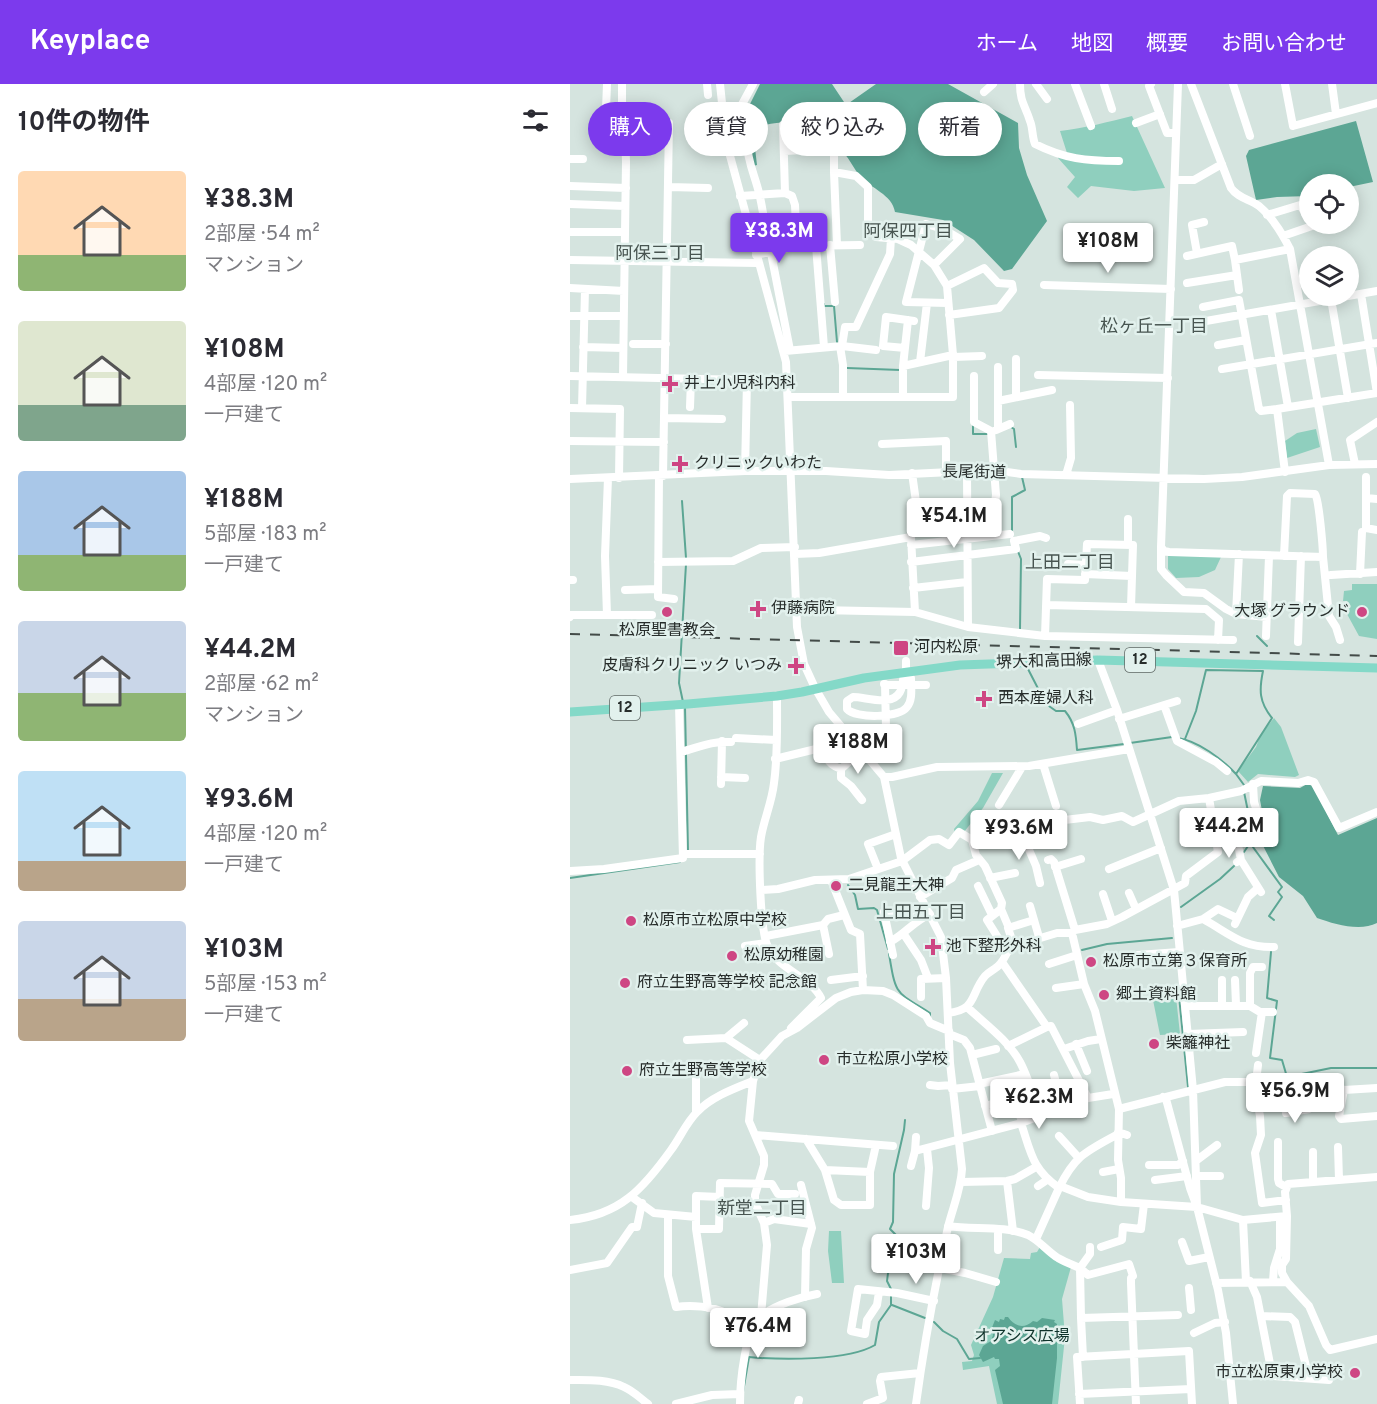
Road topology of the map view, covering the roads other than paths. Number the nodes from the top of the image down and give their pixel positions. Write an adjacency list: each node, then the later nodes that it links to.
1 (607, 84): 20 (street)
2 (622, 84): 44 (street)
3 (707, 84): 18 (street)
4 (720, 84): 21 (street)
5 (753, 84): 22 (street)
6 (993, 84): 17 (street)
7 (1020, 84): 38 (street)
8 (1036, 84): 19 (street)
9 (1075, 84): 28 (street)
10 (1104, 84): 24 (street)
11 (1150, 84): 25 (street)
12 (1178, 84): 29 (street)
13 (1191, 84): 39 (street)
14 (1233, 84): 30 (street)
15 (1285, 84): 26 (street)
16 (1332, 84): 26 (street)
17 (984, 92)
18 (708, 95)
19 (1047, 99)
20 (606, 102)
21 (721, 102)
22 (744, 102)
23 (1377, 103): 26 (street)
24 (1112, 109)
25 (1160, 114): 27 (street); 29 (street)
26 (1336, 114)
27 (1136, 123)
28 (1090, 126)
29 (1176, 133): 41 (street)
30 (1250, 136)
31 (669, 156): 43 (street)
32 (730, 156): 48 (street)
33 (749, 156): 47 (street)
34 (784, 156): 46 (street)
35 (834, 156): 40 (street)
36 (570, 159): 37 (street)
37 (583, 159)
38 (1119, 161)
39 (1222, 164): 41 (street); 52 (street)
40 (834, 172): 53 (street); 62 (street)
41 (1175, 180): 82 (street)
42 (570, 186): 44 (street)
43 (669, 187): 45 (street); 74 (street)
44 (626, 188): 50 (street)
45 (708, 188)
46 (785, 193): 47 (street); 63 (street)
47 (759, 194): 48 (street); 67 (street)
48 (740, 196): 70 (street)
49 (570, 204): 50 (street)
50 (625, 206): 57 (street)
51 (1299, 206): 52 (street)
52 (1267, 215): 58 (street)
53 (868, 222)
54 (1204, 222): 68 (street)
55 (1299, 230): 58 (street)
56 (570, 232): 57 (street)
57 (624, 232): 72 (street)
58 (1282, 236): 65 (street)
59 (876, 237): 60 (street)
60 (891, 238): 66 (street); 107 (street)
61 (860, 244): 62 (street)
62 (833, 245): 64 (street); 88 (street)
63 (797, 246): 64 (street); 67 (street)
64 (816, 246): 109 (street)
65 (1290, 249): 73 (street); 85 (street)
66 (919, 252): 75 (street); 75 (street); 89 (street)
67 (771, 253): 70 (street); 114 (street)
68 (1197, 254): 69 (street); 73 (street)
69 (1186, 256)
70 (757, 259): 74 (street); 114 (street)
71 (570, 260): 72 (street)
72 (623, 260): 74 (street); 84 (street)
73 (1235, 260): 76 (street)
74 (667, 261): 104 (street)
75 (934, 265): 79 (street)
76 (1237, 275): 77 (street); 83 (street)
77 (1186, 283)
78 (1044, 285): 82 (street)
79 (947, 286): 90 (street); 96 (street)
80 (570, 288): 81 (street)
81 (585, 289): 84 (street); 99 (street)
82 (1170, 289): 132 (street)
83 (1239, 290)
84 (624, 291): 100 (street)
85 (1299, 291)
86 (1377, 291): 87 (street)
87 (1361, 294): 105 (street)
88 (835, 302)
89 (927, 303): 90 (street); 120 (street)
90 (948, 303): 96 (street)
91 (1299, 305): 95 (street)
92 (1302, 306): 115 (street)
93 (1332, 306): 113 (street)
94 (1203, 307): 97 (street)
95 (1271, 310): 97 (street); 119 (street)
96 (949, 315): 116 (street)
97 (1242, 315): 101 (street); 102 (street)
98 (570, 316): 99 (street)
99 (584, 316): 100 (street); 108 (street)
100 (623, 316): 110 (street)
101 (1206, 321)
102 (1246, 340): 106 (street); 121 (street)
103 (633, 344): 104 (street)
104 (666, 344): 131 (street)
105 (1373, 344): 113 (street); 125 (street)
106 (1218, 345)
107 (841, 346): 109 (street); 112 (street); 137 (street)
108 (583, 347): 110 (street); 129 (street)
109 (824, 347): 114 (street)
110 (623, 348): 130 (street)
111 (905, 348): 111 (street); 122 (street)
112 (876, 350)
113 (1339, 350): 115 (street); 140 (street)
114 (787, 351): 136 (street)
115 (1310, 354): 119 (street); 142 (street)
116 (953, 356): 117 (street); 120 (street); 138 (street)
117 (982, 356)
118 (1016, 359): 139 (street)
119 (1280, 359): 121 (street); 145 (street)
120 (920, 362): 122 (street)
121 (1251, 364): 124 (street); 148 (street)
122 (903, 366): 138 (street)
123 (998, 367): 141 (street)
124 (1222, 369)
125 (1375, 369): 134 (street)
126 (1038, 375): 132 (street)
127 (570, 376): 129 (street)
128 (974, 376): 153 (street)
129 (583, 377): 130 (street); 147 (street)
130 (623, 377): 131 (street)
131 (665, 378): 133 (street); 149 (street)
132 (1168, 378): 173 (street)
133 (691, 379): 144 (street); 161 (street)
134 (1376, 386): 140 (street)
135 (1052, 390): 139 (street)
136 (789, 397): 137 (street); 162 (street)
137 (843, 397): 138 (street)
138 (903, 397)
139 (1016, 397): 141 (street)
140 (1348, 398): 142 (street)
141 (998, 401): 153 (street)
142 (1317, 403): 145 (street); 160 (street)
143 (1070, 405): 168 (street)
144 (690, 407)
145 (1288, 407): 148 (street)
146 (570, 408): 147 (street)
147 (582, 408): 155 (street)
148 (1277, 409): 166 (street)
149 (664, 418): 150 (street); 156 (street)
150 (722, 419)
151 (1377, 422): 158 (street)
152 (1010, 424): 153 (street)
153 (995, 430): 164 (street)
154 (570, 441): 155 (street)
155 (620, 442): 156 (street); 172 (street)
156 (664, 442): 169 (street)
157 (882, 444): 165 (street)
158 (1355, 464): 159 (street, 長尾街道); 160 (street, 長尾街道)
159 (1377, 464)
160 (1329, 465): 166 (street, 長尾街道)
161 (745, 471): 162 (street, 長尾街道); 169 (street, 長尾街道)
162 (791, 471): 167 (street, 長尾街道); 187 (street)
163 (967, 471): 164 (street, 長尾街道); 165 (street, 長尾街道); 183 (street)
164 (993, 471): 168 (street, 長尾街道); 177 (street)
165 (946, 472): 167 (street, 長尾街道)
166 (1285, 472): 173 (street, 長尾街道)
167 (912, 473): 184 (street)
168 (1066, 474): 173 (street, 長尾街道)
169 (661, 476): 172 (street, 長尾街道); 194 (street)
170 (1366, 477): 175 (street)
171 (608, 478): 172 (street, 長尾街道); 174 (street, 長尾街道); 213 (street)
172 (619, 478)
173 (1162, 478): 186 (street)
174 (570, 479)
175 (1366, 498): 176 (street); 179 (street)
176 (1377, 499)
177 (994, 511)
178 (1128, 519): 185 (street)
179 (1377, 530)
180 (1362, 532): 201 (street)
181 (1010, 534): 183 (street)
182 (1046, 538): 189 (street)
183 (967, 539): 184 (street); 189 (street)
184 (911, 541): 187 (street); 195 (street)
185 (1128, 545): 197 (street); 202 (street)
186 (1161, 547): 188 (street); 212 (street)
187 (795, 550): 194 (street); 210 (street)
188 (1239, 554): 190 (street); 212 (street)
189 (967, 556): 195 (street); 203 (street)
190 (1269, 556): 191 (street); 215 (street)
191 (1284, 556): 192 (street); 193 (street)
192 (1300, 556): 193 (street); 223 (street)
193 (1323, 557): 222 (street)
194 (658, 562): 206 (street)
195 (911, 562): 204 (street)
196 (1068, 564): 197 (street)
197 (1085, 565): 199 (street)
198 (1377, 573): 201 (street)
199 (1085, 574): 202 (street); 208 (street)
200 (1331, 574): 201 (street)
201 (1360, 574)
202 (1132, 576): 209 (street)
203 (967, 582): 204 (street); 217 (street)
204 (913, 588): 211 (street)
205 (625, 590): 206 (street)
206 (658, 590): 207 (street)
207 (674, 599)
208 (1046, 605): 209 (street); 218 (street)
209 (1131, 607): 220 (street)
210 (796, 611): 211 (street); 230 (street)
211 (915, 612): 217 (street)
212 (1236, 614): 215 (street)
213 (607, 615): 214 (street); 216 (street)
214 (652, 615)
215 (1267, 616): 219 (street)
216 (570, 617)
217 (968, 627): 218 (street)
218 (1045, 636): 220 (street)
219 (1266, 636)
220 (1218, 640): 221 (street)
221 (1233, 640)
222 (1340, 640)
223 (1298, 642)
224 (1098, 660): 226 (main road, 堺大和高田線 / 12); 227 (main road, 堺大和高田線 / 12); 235 (street)
225 (906, 661): 228 (street)
226 (1377, 668)
227 (904, 672): 227 (street); 230 (main road, 堺大和高田線 / 12)
228 (906, 685): 229 (street); 239 (street)
229 (926, 685)
230 (815, 688): 231 (main road, 堺大和高田線 / 12); 244 (street)
231 (777, 696): 233 (main road, 堺大和高田線 / 12); 240 (street)
232 (1177, 700): 234 (street)
233 (683, 705): 236 (main road, 堺大和高田線 / 12); 243 (street)
234 (1164, 705): 237 (street); 249 (street)
235 (1117, 710): 237 (street); 238 (street)
236 (570, 712)
237 (1119, 719): 242 (street)
238 (1078, 724)
239 (886, 728)
240 (776, 740): 241 (street); 245 (street)
241 (722, 741): 243 (street); 251 (street)
242 (1129, 748): 246 (street); 258 (street)
243 (684, 751): 265 (street)
244 (861, 751): 248 (street); 250 (street)
245 (776, 759): 248 (street); 266 (street)
246 (1043, 764): 247 (street); 256 (street)
247 (1022, 767): 250 (street); 255 (street)
248 (841, 769): 254 (street)
249 (1227, 771)
250 (884, 777): 261 (street)
251 (745, 778)
252 (1253, 784): 253 (street); 257 (street); 259 (street)
253 (1209, 798): 258 (street); 281 (street)
254 (862, 800)
255 (999, 805)
256 (1056, 806)
257 (1377, 812)
258 (1151, 815): 260 (street); 264 (street)
259 (1261, 824)
260 (1021, 831): 262 (street); 278 (street)
261 (896, 834): 270 (street); 272 (street)
262 (972, 840): 268 (street); 270 (street)
263 (1238, 845): 292 (street)
264 (1161, 848): 273 (street); 281 (street)
265 (683, 854): 266 (street); 274 (street)
266 (760, 854): 280 (street)
267 (1081, 859): 271 (street)
268 (979, 860): 276 (street); 284 (street)
269 (1048, 860): 271 (street)
270 (902, 861): 272 (street); 284 (street)
271 (1055, 867): 298 (street)
272 (878, 869): 277 (street)
273 (1109, 869)
274 (570, 871)
275 (1015, 873): 276 (street)
276 (990, 878): 287 (street)
277 (831, 880): 280 (street); 290 (street)
278 (1040, 883)
279 (978, 886): 291 (street)
280 (761, 890): 301 (street)
281 (1174, 890): 288 (street); 296 (street)
282 (1129, 893): 288 (street)
283 (1102, 894): 294 (street)
284 (920, 897): 285 (street)
285 (924, 905): 289 (street); 302 (street)
286 (1030, 906): 293 (street)
287 (1001, 909): 291 (street); 297 (street)
288 (1136, 909): 294 (street)
289 (930, 914): 299 (street); 316 (street)
290 (844, 915): 295 (street); 314 (street)
291 (992, 915): 305 (street)
292 (1203, 919): 296 (street); 304 (street)
293 (1034, 920): 297 (street); 300 (street)
294 (1112, 921): 298 (street)
295 (823, 925): 301 (street); 307 (street)
296 (1177, 926): 306 (street)
297 (1009, 928): 305 (street)
298 (1074, 931): 300 (street); 309 (street)
299 (903, 933): 302 (street); 315 (street)
300 (1039, 937): 305 (street)
301 (766, 939): 303 (street); 334 (street)
302 (890, 942): 308 (street)
303 (745, 946)
304 (1274, 947)
305 (1011, 949): 311 (street)
306 (1179, 952): 310 (street); 325 (street)
307 (829, 954)
308 (893, 955)
309 (1077, 955): 312 (street); 320 (street)
310 (1124, 956)
311 (1002, 962): 328 (street); 333 (street)
312 (1049, 964)
313 (1262, 967): 327 (street)
314 (863, 976): 317 (street); 322 (street)
315 (928, 978): 316 (street); 323 (street)
316 (946, 978): 331 (street)
317 (831, 980)
318 (1222, 980): 326 (street)
319 (1235, 980): 324 (street)
320 (1084, 984): 321 (street); 339 (street)
321 (1056, 988)
322 (864, 990): 334 (street); 336 (street)
323 (921, 996)
324 (1236, 1005): 326 (street); 327 (street)
325 (1185, 1006): 326 (street); 337 (street)
326 (1222, 1006)
327 (1250, 1006): 329 (street)
328 (967, 1007): 331 (street); 342 (street)
329 (1262, 1012): 330 (street); 345 (street)
330 (1273, 1012)
331 (948, 1013): 336 (street)
332 (744, 1023): 338 (street)
333 (1047, 1027): 342 (street); 344 (street)
334 (790, 1031): 347 (street)
335 (1243, 1032): 337 (street)
336 (949, 1033): 346 (street); 358 (street)
337 (1188, 1034): 361 (street)
338 (726, 1038): 340 (street); 347 (street)
339 (1101, 1039): 341 (street); 363 (street)
340 (687, 1040)
341 (1076, 1044): 344 (street); 349 (street)
342 (1008, 1046): 351 (street)
343 (996, 1049): 346 (street)
344 (1064, 1049): 365 (street)
345 (1256, 1053)
346 (972, 1055): 357 (street)
347 (760, 1060): 353 (street)
348 (1258, 1065): 354 (street)
349 (1087, 1071)
350 (696, 1072): 369 (street)
351 (1025, 1074): 357 (street); 370 (street)
352 (1053, 1075): 367 (street)
353 (753, 1082): 369 (street); 375 (street)
354 (1256, 1082): 355 (street); 361 (street); 417 (street)
355 (1283, 1084): 359 (street); 359 (street)
356 (930, 1085): 358 (street)
357 (979, 1085): 358 (street); 366 (street)
358 (952, 1087): 380 (street)
359 (1308, 1087): 362 (street)
360 (1377, 1088): 362 (street)
361 (1193, 1090): 364 (street); 390 (street)
362 (1344, 1090): 371 (street)
363 (1113, 1094): 365 (street); 368 (street)
364 (1163, 1097): 368 (street); 391 (street)
365 (1088, 1098): 367 (street)
366 (985, 1106): 372 (street); 373 (street)
367 (1063, 1107): 370 (street)
368 (1119, 1109): 374 (street)
369 (696, 1112): 415 (street)
370 (1040, 1116): 372 (street)
371 (1377, 1116)
372 (1021, 1123): 373 (street); 394 (street)
373 (992, 1131): 380 (street)
374 (1118, 1133): 376 (street); 389 (street); 395 (street)
375 (756, 1135): 379 (street); 409 (street)
376 (1127, 1135)
377 (1059, 1136): 389 (street)
378 (916, 1137): 387 (street)
379 (806, 1139): 382 (street); 396 (street)
380 (959, 1140): 386 (street); 407 (street)
381 (1278, 1142): 413 (street)
382 (876, 1145): 384 (street); 397 (street)
383 (1217, 1145): 390 (street)
384 (893, 1146)
385 (1338, 1147): 405 (street)
386 (927, 1149): 387 (street); 421 (street)
387 (915, 1151): 393 (street)
388 (1312, 1152): 408 (street)
389 (1078, 1157): 412 (street)
390 (1197, 1160): 400 (street)
391 (1183, 1161): 392 (street); 399 (street)
392 (1149, 1165)
393 (911, 1166)
394 (1035, 1167): 403 (street); 406 (street)
395 (1119, 1169): 398 (street); 418 (street)
396 (825, 1170): 397 (street); 397 (street)
397 (870, 1172)
398 (1103, 1172)
399 (1187, 1176): 404 (street); 422 (street)
400 (1197, 1176): 401 (street); 422 (street)
401 (1220, 1176)
402 (1377, 1178): 405 (street)
403 (1047, 1180): 411 (street); 412 (street)
404 (1155, 1180)
405 (1339, 1180): 408 (street)
406 (1007, 1181): 407 (street); 433 (street)
407 (961, 1182): 430 (street)
408 (1313, 1182): 413 (street)
409 (757, 1184): 414 (street); 416 (street); 428 (street)
410 (801, 1185): 429 (street)
411 (1038, 1186)
412 (1060, 1187): 418 (street); 434 (street)
413 (1286, 1187): 417 (street)
414 (795, 1194)
415 (632, 1197): 419 (street); 426 (street)
416 (720, 1197): 425 (street); 431 (street)
417 (1286, 1200): 424 (street)
418 (1121, 1202): 420 (street)
419 (642, 1203): 423 (street); 442 (street)
420 (1144, 1204): 422 (street); 437 (street)
421 (926, 1206)
422 (1197, 1207): 427 (street); 439 (street)
423 (668, 1215): 425 (street); 453 (street)
424 (1284, 1216): 427 (street); 444 (street); 446 (street)
425 (696, 1217): 431 (street)
426 (570, 1220)
427 (1243, 1220): 443 (street)
428 (764, 1223): 429 (street); 456 (street)
429 (811, 1224): 451 (street)
430 (948, 1226): 432 (street); 440 (street)
431 (696, 1229): 453 (street)
432 (998, 1230): 433 (street); 438 (street)
433 (1013, 1231): 434 (street)
434 (1036, 1239): 441 (street)
435 (1182, 1242): 439 (street)
436 (1090, 1247): 441 (street)
437 (1101, 1247)
438 (998, 1250)
439 (1209, 1257): 447 (street)
440 (940, 1268): 445 (street); 452 (street)
441 (1080, 1268): 458 (street); 459 (street)
442 (570, 1270)
443 (1248, 1281): 444 (street); 447 (street); 457 (street)
444 (1273, 1281): 446 (street)
445 (996, 1282)
446 (1287, 1282): 463 (street)
447 (1216, 1283): 460 (street)
448 (1189, 1288): 454 (street)
449 (879, 1292): 449 (street); 452 (street)
450 (817, 1294): 451 (street)
451 (805, 1297): 456 (street)
452 (934, 1301): 466 (street)
453 (708, 1308): 461 (street)
454 (1191, 1310)
455 (1178, 1315): 458 (street)
456 (760, 1316): 461 (street)
457 (1261, 1316): 468 (street); 469 (street)
458 (1132, 1317): 459 (street); 464 (street)
459 (1081, 1318): 465 (street)
460 (1224, 1322): 462 (street); 467 (street)
461 (752, 1326): 474 (street)
462 (1194, 1333)
463 (1377, 1339)
464 (1133, 1354): 465 (street); 472 (street); 473 (street)
465 (1083, 1357): 475 (street)
466 (920, 1373): 479 (street); 480 (street)
467 (1231, 1373): 468 (street); 484 (street)
468 (1272, 1374): 469 (street)
469 (1309, 1378): 471 (street)
470 (570, 1380): 476 (street)
471 (1329, 1380)
472 (1191, 1389): 473 (street); 483 (street)
473 (1135, 1392): 475 (street); 482 (street)
474 (740, 1394): 477 (street); 478 (street)
475 (1079, 1394): 481 (street)
476 (648, 1404)
477 (676, 1404)
478 (740, 1404)
479 (867, 1404)
480 (916, 1404)
481 (1080, 1404)
482 (1136, 1404)
483 (1192, 1404)
484 (1233, 1404)

